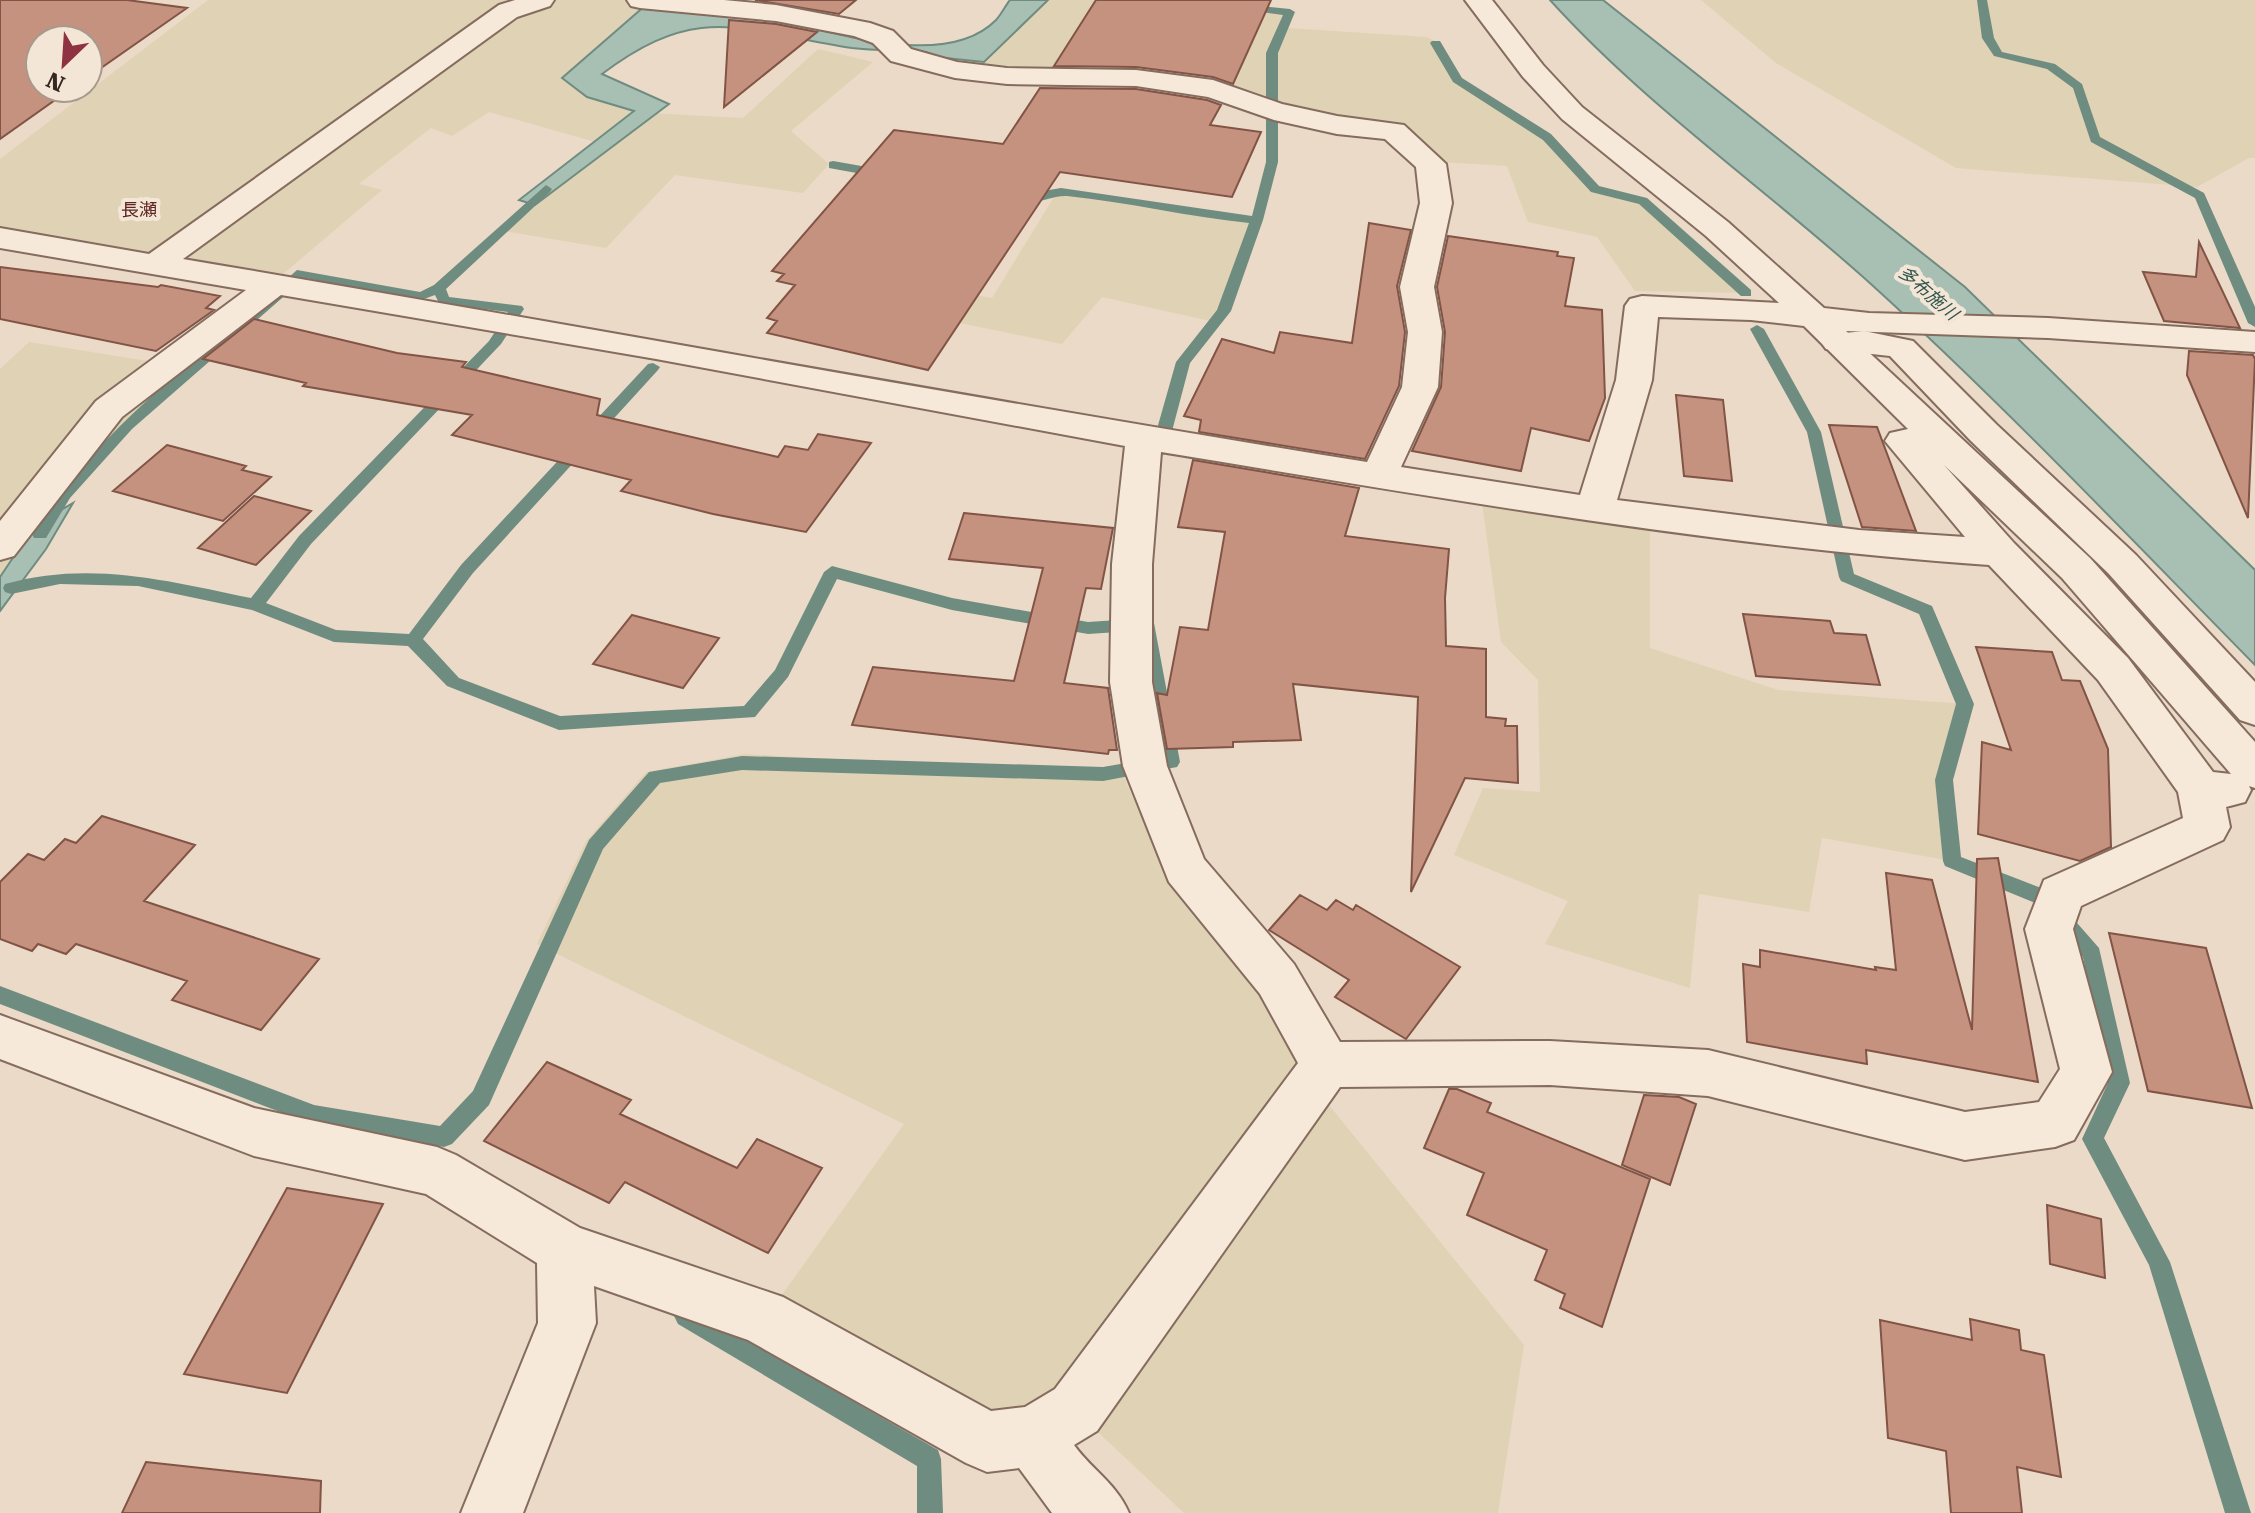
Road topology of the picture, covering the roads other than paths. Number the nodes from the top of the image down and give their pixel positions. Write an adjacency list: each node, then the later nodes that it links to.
1 (541, 0): 5 (street)
2 (640, 0): 11 (street)
3 (1478, 0): 7 (street)
4 (0, 238): 5 (street)
5 (153, 266): 6 (street)
6 (290, 285): 10 (street); 13 (street)
7 (1840, 327): 8 (street); 9 (street); 12 (street); 15 (street)
8 (2252, 342)
9 (1938, 439): 14 (street); 16 (street)
10 (1160, 441): 11 (street); 20 (street)
11 (1379, 475): 12 (street)
12 (1595, 510): 14 (street)
13 (0, 547)
14 (2000, 552): 17 (street)
15 (2255, 709)
16 (2255, 771)
17 (2200, 788): 18 (street); 20 (street)
18 (2255, 792)
19 (0, 1037): 21 (street)
20 (1326, 1065): 22 (street)
21 (565, 1249): 22 (street); 23 (street)
22 (1033, 1436): 24 (street)
23 (492, 1513)
24 (1098, 1513)

